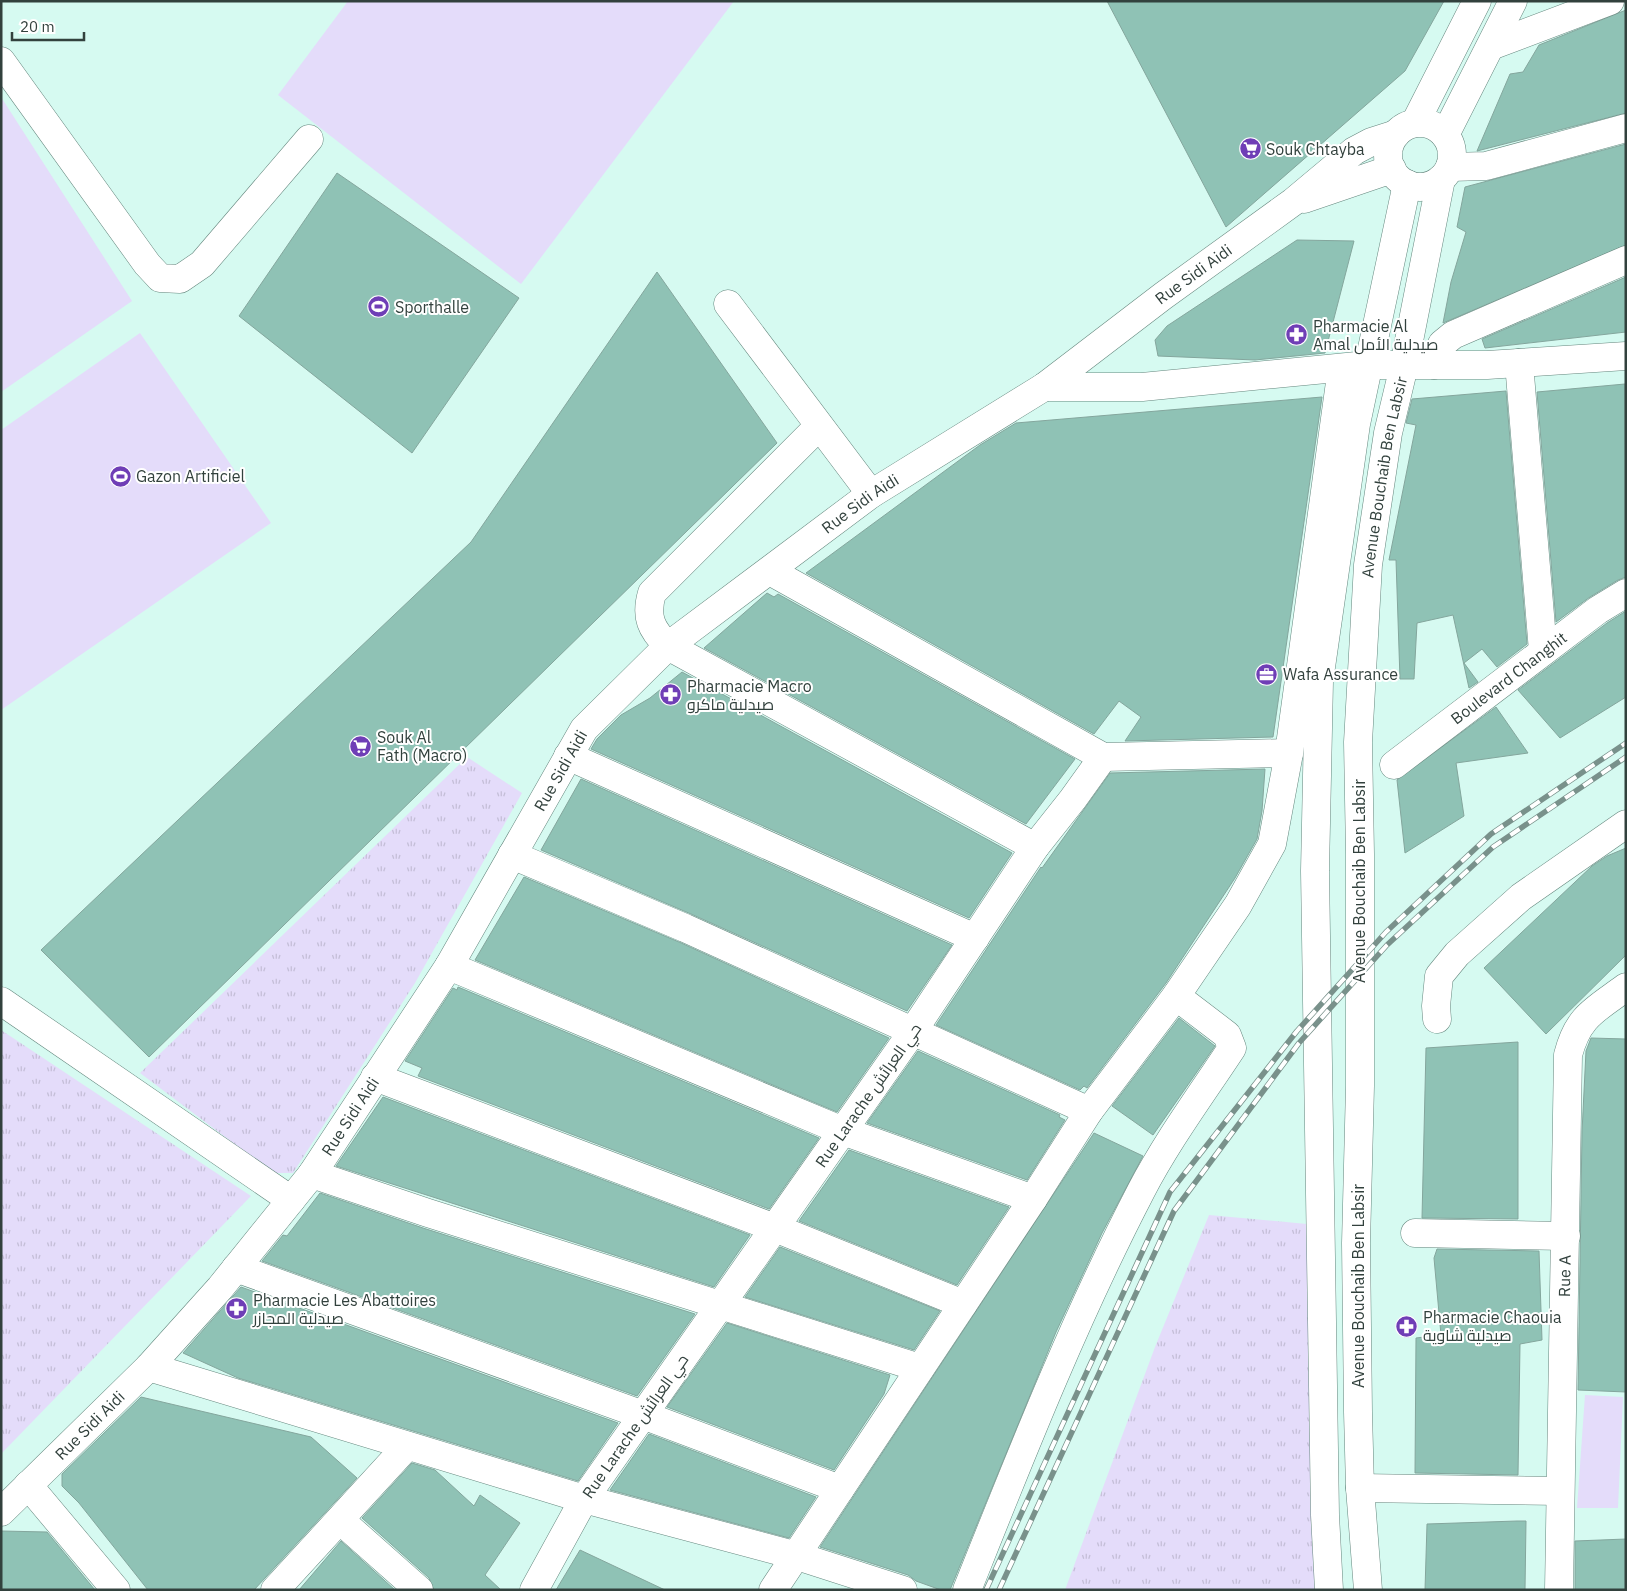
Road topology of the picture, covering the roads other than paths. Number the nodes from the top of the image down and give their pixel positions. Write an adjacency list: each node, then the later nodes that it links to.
1 (1477, 1): 7 (street)
2 (1513, 1): 4 (street)
3 (1610, 1): 4 (street)
4 (1490, 46): 8 (street)
5 (1, 61): 9 (street)
6 (1626, 128): 10 (street)
7 (1406, 129): 8 (street); 11 (street); 12 (street, Rue Sidi Aidi)
8 (1446, 135): 10 (street)
9 (309, 139)
10 (1446, 173): 11 (street); 18 (street, Avenue Bouchaib Ben Labsir)
11 (1400, 177): 12 (street, Rue Sidi Aidi); 19 (street, Avenue Bouchaib Ben Labsir)
12 (1293, 202): 20 (street, Rue Sidi Aidi)
13 (1626, 260): 17 (street)
14 (728, 304): 21 (street)
15 (1626, 356): 16 (street)
16 (1519, 363): 17 (street); 26 (street)
17 (1434, 365): 18 (street)
18 (1404, 366): 19 (street); 59 (street, Avenue Bouchaib Ben Labsir)
19 (1354, 367): 20 (street); 27 (street); 72 (street, Avenue Bouchaib Ben Labsir)
20 (1044, 387): 22 (street, Rue Sidi Aidi)
21 (818, 427): 22 (street); 25 (street)
22 (871, 494): 23 (street, Rue Sidi Aidi)
23 (770, 571): 25 (street, Rue Sidi Aidi); 29 (street)
24 (1626, 593): 26 (street, Boulevard Changhit)
25 (668, 646): 28 (street, Rue Sidi Aidi); 32 (street)
26 (1543, 651): 30 (street, Boulevard Changhit)
27 (1289, 753): 29 (street); 37 (street)
28 (568, 756): 33 (street, Rue Sidi Aidi); 34 (street)
29 (1103, 756): 32 (street, Rue Larache حي العرائش)
30 (1394, 765)
31 (1626, 824): 39 (street)
32 (1035, 846): 34 (street, Rue Larache حي العرائش)
33 (512, 855): 35 (street, Rue Sidi Aidi); 40 (street)
34 (975, 938): 40 (street, Rue Larache حي العرائش)
35 (449, 966): 41 (street, Rue Sidi Aidi); 43 (street)
36 (1626, 987): 49 (street, Rue A)
37 (1176, 996): 42 (street); 71 (street)
38 (1, 1001): 46 (street)
39 (1437, 1018)
40 (913, 1031): 42 (street); 43 (street, Rue Larache حي العرائش)
41 (375, 1077): 44 (street, Rue Sidi Aidi); 47 (street)
42 (1089, 1111): 45 (street)
43 (844, 1131): 45 (street); 47 (street, Rue Larache حي العرائش)
44 (312, 1174): 46 (street, Rue Sidi Aidi); 52 (street)
45 (1033, 1199): 51 (street)
46 (292, 1200): 50 (street, Rue Sidi Aidi)
47 (775, 1228): 51 (street); 52 (street, Rue Larache حي العرائش)
48 (1416, 1234): 49 (street)
49 (1566, 1236): 60 (street, Rue A)
50 (236, 1268): 53 (street, Rue Sidi Aidi); 55 (street)
51 (963, 1304): 54 (street)
52 (720, 1306): 54 (street); 55 (street, Rue Larache حي العرائش)
53 (149, 1367): 56 (street); 57 (street, Rue Sidi Aidi)
54 (920, 1368): 58 (street)
55 (643, 1415): 58 (street); 61 (street, Rue Larache حي العرائش)
56 (408, 1446): 61 (street); 63 (street)
57 (28, 1485): 62 (street, Rue Sidi Aidi); 66 (street)
58 (840, 1488): 64 (street)
59 (1360, 1488): 60 (street); 73 (street, Avenue Bouchaib Ben Labsir)
60 (1560, 1490): 74 (street, Rue A)
61 (584, 1499): 64 (street); 68 (street, Rue Larache حي العرائش)
62 (1, 1512)
63 (340, 1520): 65 (street); 67 (street)
64 (794, 1555): 69 (street); 70 (street)
65 (413, 1588)
66 (116, 1590)
67 (274, 1590)
68 (534, 1590)
69 (773, 1590)
70 (903, 1590)
71 (968, 1590)
72 (1330, 1590)
73 (1368, 1590)
74 (1559, 1590)

